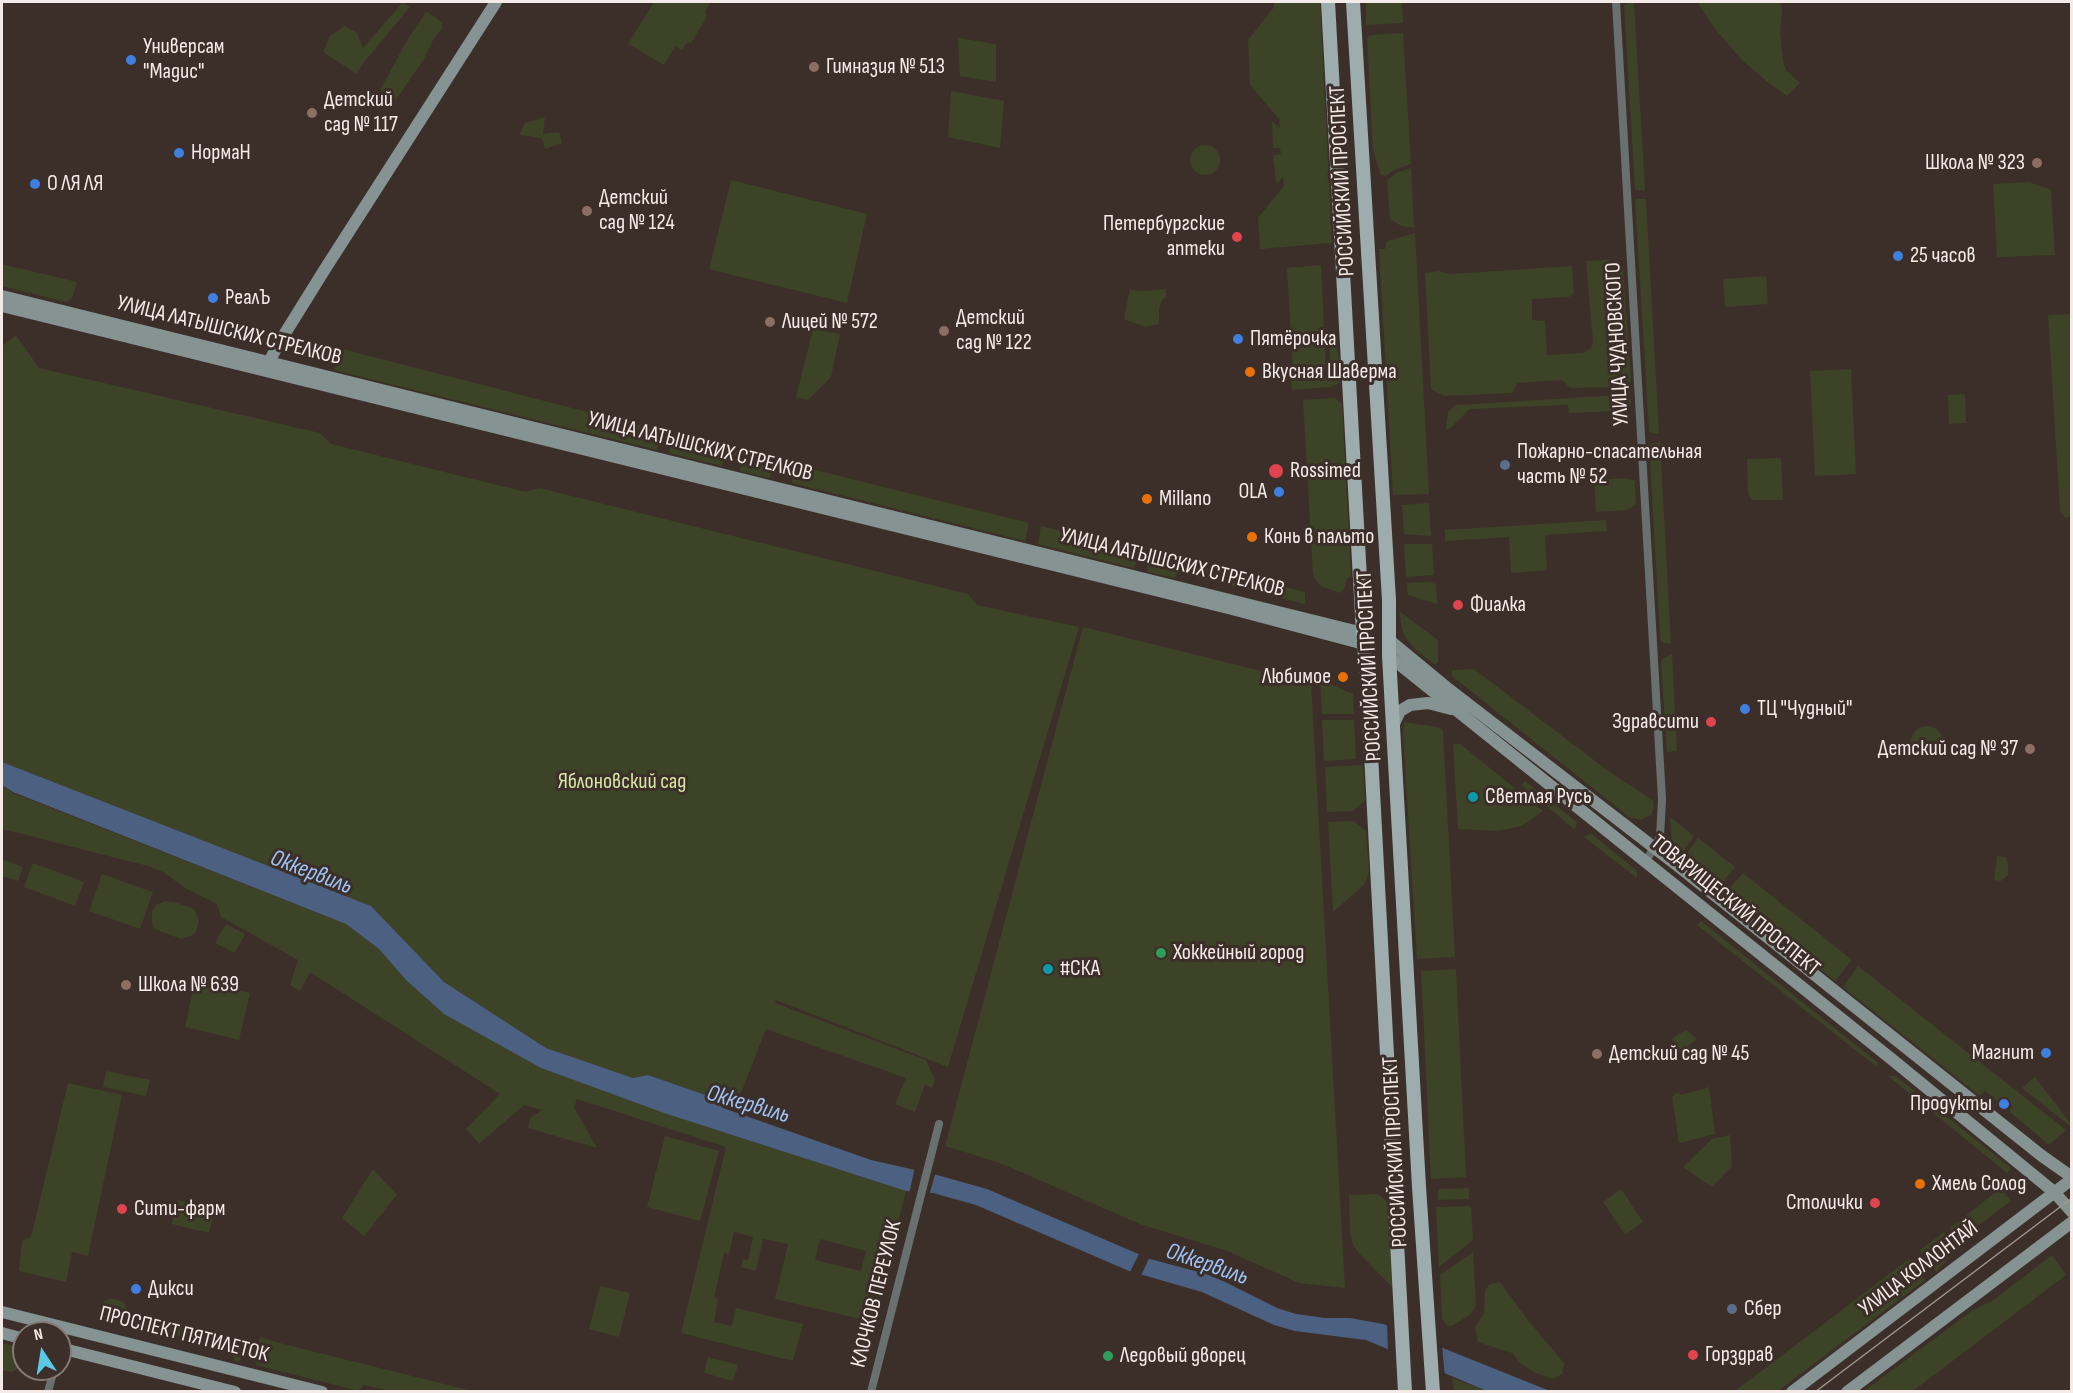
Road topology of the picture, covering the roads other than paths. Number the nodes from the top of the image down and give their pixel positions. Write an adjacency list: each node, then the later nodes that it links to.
1 (496, 2): 7 (street)
2 (1328, 2): 8 (main road, РОССИЙСКИЙ ПРОСПЕКТ)
3 (1353, 2): 9 (main road, РОССИЙСКИЙ ПРОСПЕКТ)
4 (1616, 2): 13 (street, УЛИЦА ЧУДНОВСКОГО)
5 (2, 296): 7 (street, УЛИЦА ЛАТЫШСКИХ СТРЕЛКОВ)
6 (2, 306): 7 (street, УЛИЦА ЛАТЫШСКИХ СТРЕЛКОВ)
7 (268, 367): 8 (street, УЛИЦА ЛАТЫШСКИХ СТРЕЛКОВ)
8 (1363, 638): 9 (main road, УЛИЦА ЛАТЫШСКИХ СТРЕЛКОВ); 10 (main road, ТОВАРИЩЕСКИЙ ПРОСПЕКТ); 28 (main road, РОССИЙСКИЙ ПРОСПЕКТ)
9 (1389, 640): 10 (main road, РОССИЙСКИЙ ПРОСПЕКТ); 13 (street, ТОВАРИЩЕСКИЙ ПРОСПЕКТ)
10 (1389, 656): 11 (street, ТОВАРИЩЕСКИЙ ПРОСПЕКТ); 12 (main road, РОССИЙСКИЙ ПРОСПЕКТ)
11 (1461, 713): 12 (street); 14 (street, ТОВАРИЩЕСКИЙ ПРОСПЕКТ)
12 (1393, 726): 24 (main road, РОССИЙСКИЙ ПРОСПЕКТ)
13 (1655, 849): 14 (street, УЛИЦА ЧУДНОВСКОГО); 16 (street, ТОВАРИЩЕСКИЙ ПРОСПЕКТ)
14 (1646, 861): 17 (street, ТОВАРИЩЕСКИЙ ПРОСПЕКТ)
15 (939, 1124): 27 (street, КЛОЧКОВ ПЕРЕУЛОК)
16 (2072, 1178): 17 (street, УЛИЦА КОЛЛОНТАЙ)
17 (2054, 1192): 18 (street, ТОВАРИЩЕСКИЙ ПРОСПЕКТ); 29 (street, УЛИЦА КОЛЛОНТАЙ)
18 (2072, 1212)
19 (2072, 1222): 30 (street)
20 (2, 1312): 21 (street, ПРОСПЕКТ ПЯТИЛЕТОК)
21 (39, 1321)
22 (72, 1329): 26 (street, ПРОСПЕКТ ПЯТИЛЕТОК)
23 (72, 1349): 25 (street, ПРОСПЕКТ ПЯТИЛЕТОК)
24 (1435, 1389)
25 (235, 1392)
26 (322, 1392)
27 (871, 1392)
28 (1405, 1392)
29 (1792, 1392)
30 (1847, 1392)

